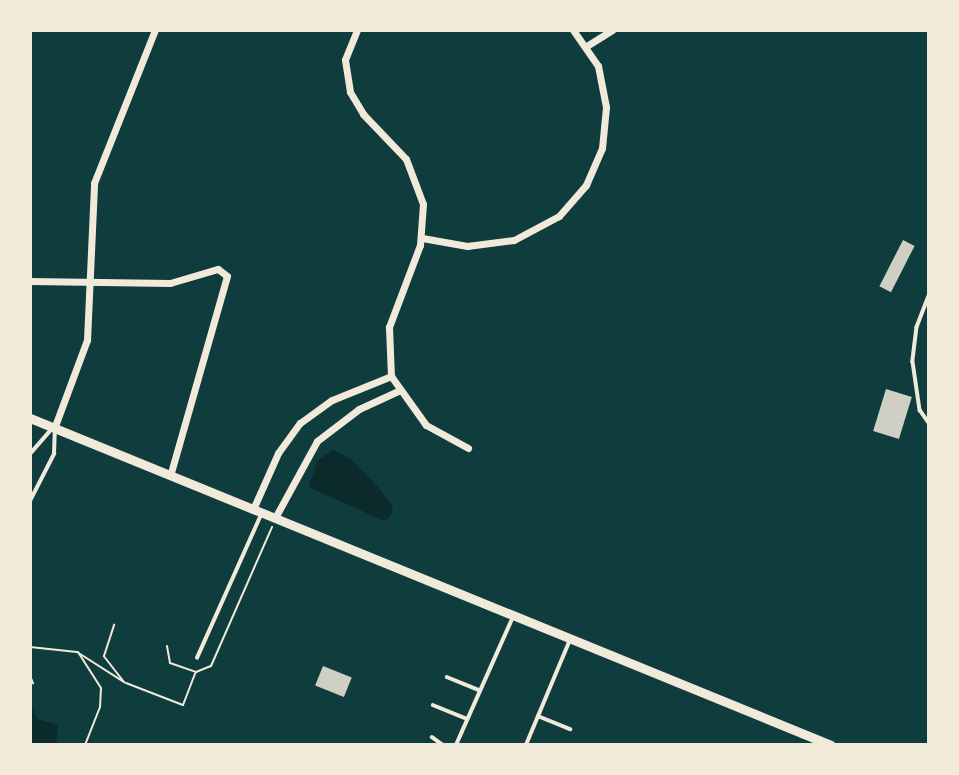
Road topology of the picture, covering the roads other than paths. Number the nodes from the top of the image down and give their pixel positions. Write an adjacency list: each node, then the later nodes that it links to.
1 (155, 30): 8 (street)
2 (357, 30): 6 (street)
3 (573, 30): 5 (street)
4 (612, 30): 5 (street)
5 (585, 47): 6 (street)
6 (422, 237): 10 (street)
7 (30, 281): 8 (street)
8 (90, 283): 14 (street); 17 (street)
9 (929, 296): 13 (lane)
10 (391, 376): 11 (street); 19 (street)
11 (398, 391): 15 (street); 20 (street)
12 (30, 418): 14 (street)
13 (929, 423)
14 (55, 426): 16 (lane); 17 (street); 18 (lane)
15 (468, 448)
16 (30, 454)
17 (170, 473): 19 (street)
18 (30, 501)
19 (259, 509): 20 (street); 23 (lane)
20 (276, 516): 21 (street)
21 (514, 615): 22 (street); 25 (lane)
22 (571, 638): 27 (lane); 34 (street)
23 (197, 658)
24 (447, 677): 25 (lane)
25 (479, 690): 28 (lane)
26 (433, 705): 28 (lane)
27 (538, 716): 29 (lane); 33 (lane)
28 (467, 719): 32 (lane)
29 (571, 729)
30 (432, 737): 31 (lane)
31 (443, 745)
32 (456, 745)
33 (526, 745)
34 (831, 745)

